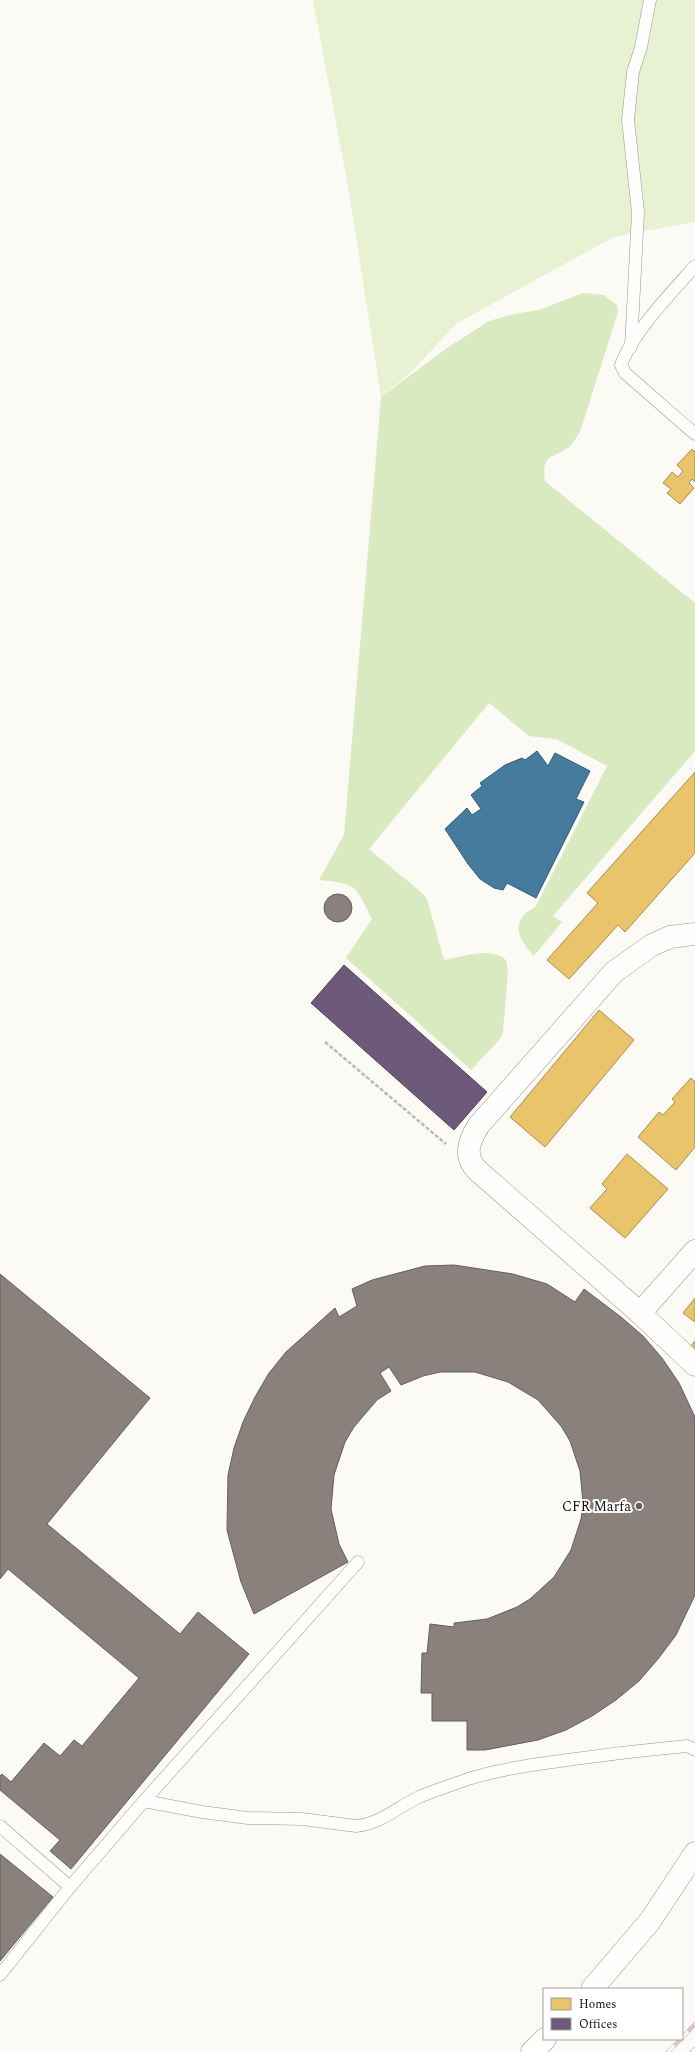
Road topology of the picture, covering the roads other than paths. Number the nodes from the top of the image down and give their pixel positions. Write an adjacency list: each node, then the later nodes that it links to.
1 (650, 0): 3 (lane)
2 (695, 266): 3 (lane)
3 (631, 346): 4 (lane)
4 (695, 434)
5 (695, 934): 7 (street)
6 (695, 1251): 7 (street)
7 (640, 1313): 8 (street)
8 (695, 1365)
9 (358, 1562): 11 (lane)
10 (695, 1750): 11 (lane)
11 (144, 1801): 14 (lane)
12 (0, 1826): 14 (lane)
13 (695, 1853): 16 (street)
14 (70, 1887): 15 (lane)
15 (0, 1975)
16 (593, 1988)
17 (544, 2040): 18 (street)
18 (532, 2052)

